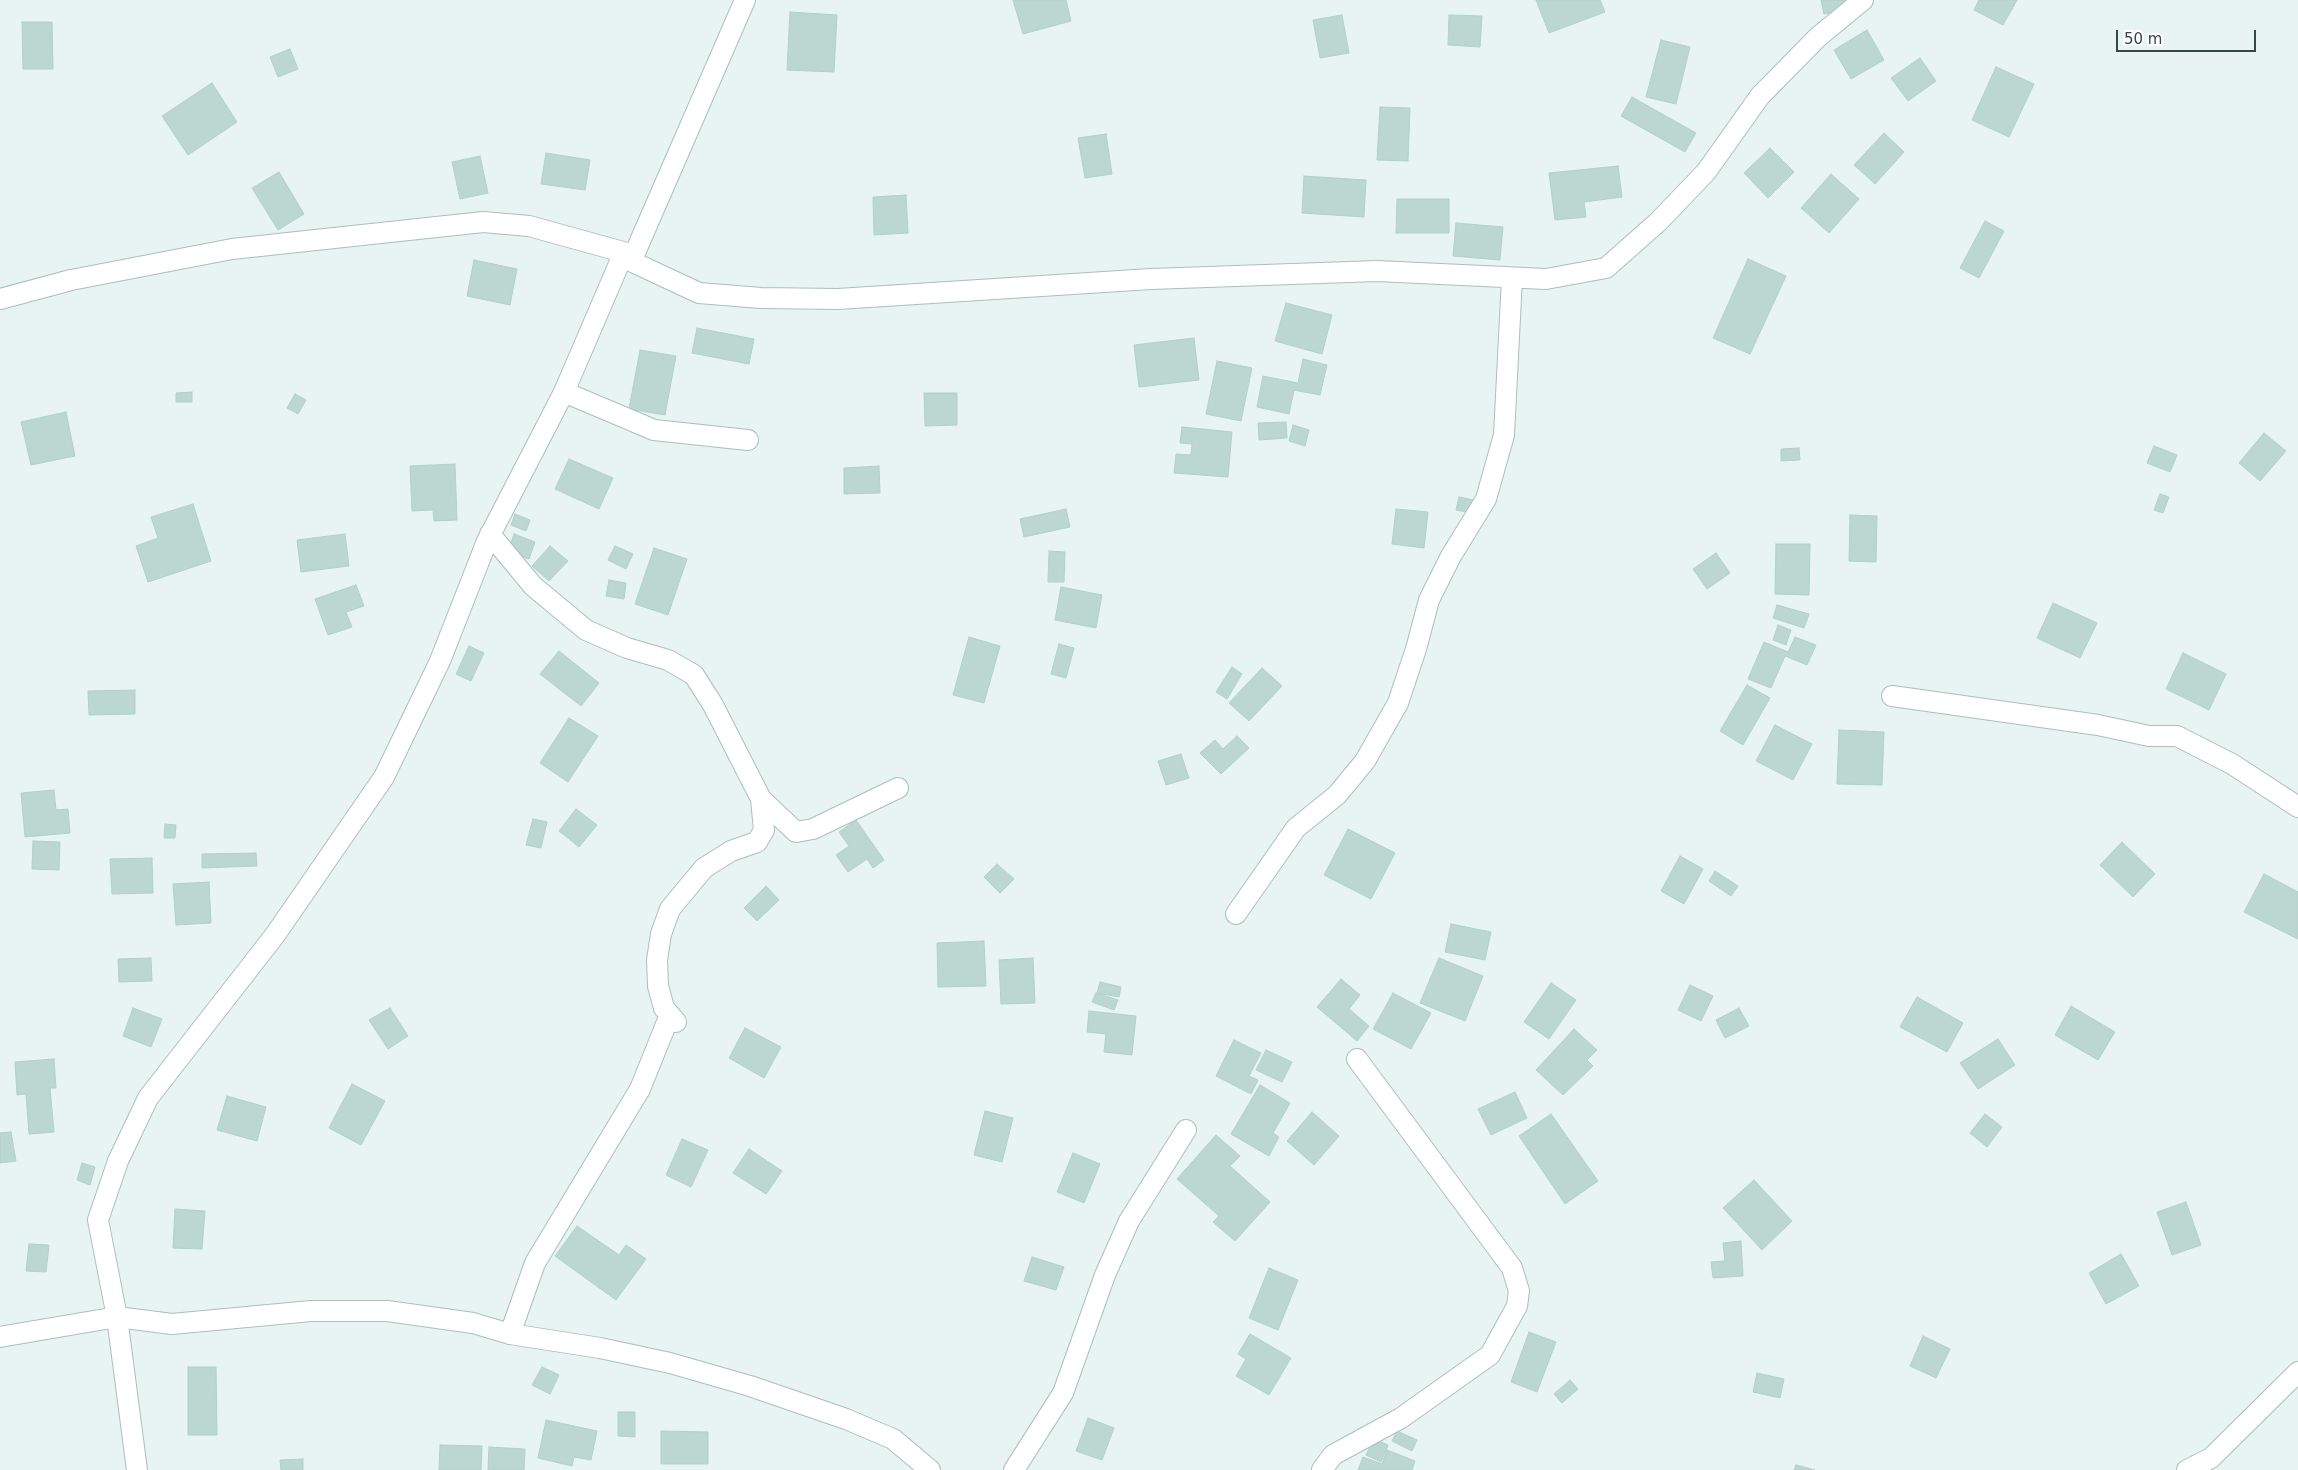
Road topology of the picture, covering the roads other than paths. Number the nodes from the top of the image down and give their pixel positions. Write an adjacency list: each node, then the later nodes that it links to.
1 (746, 0): 3 (street)
2 (1863, 0): 4 (street)
3 (628, 256): 4 (street); 5 (street); 6 (street)
4 (1512, 278): 13 (street)
5 (0, 300)
6 (564, 392): 7 (street); 8 (street)
7 (748, 440)
8 (490, 534): 11 (street); 16 (street)
9 (1892, 696): 12 (street)
10 (898, 788): 11 (street)
11 (761, 799): 17 (street)
12 (2298, 807)
13 (1236, 914)
14 (1357, 1059): 23 (street)
15 (1186, 1130): 22 (street)
16 (117, 1317): 17 (street); 18 (street); 21 (street)
17 (510, 1334): 20 (street)
18 (0, 1337)
19 (2298, 1372): 24 (street)
20 (924, 1468)
21 (137, 1470)
22 (1014, 1470)
23 (1322, 1470)
24 (2187, 1470)

